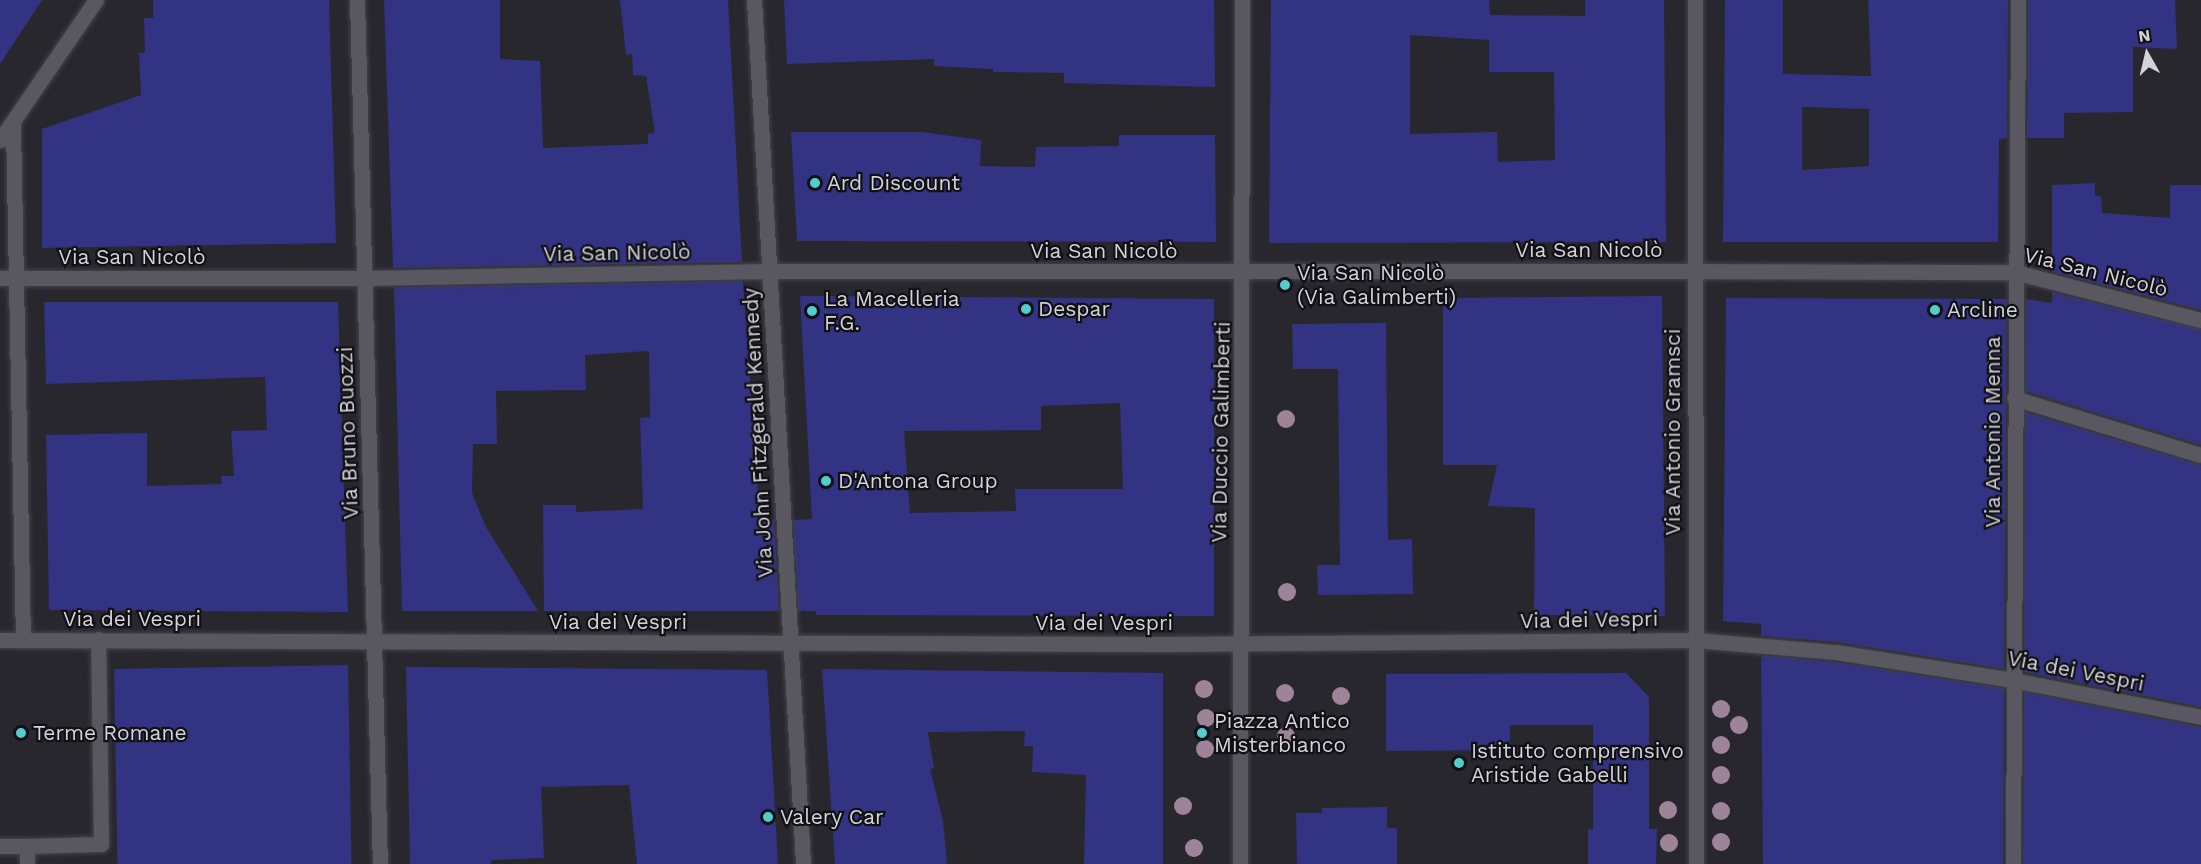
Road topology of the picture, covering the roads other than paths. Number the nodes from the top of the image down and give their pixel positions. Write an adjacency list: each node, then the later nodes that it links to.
1 (96, 0): 7 (street)
2 (357, 0): 14 (street, Via Bruno Buozzi)
3 (754, 0): 9 (street, Via John Fitzgerald Kennedy)
4 (1242, 0): 11 (street, Via Duccio Galimberti)
5 (1695, 0): 10 (street, Via Antonio Gramsci)
6 (2018, 0): 12 (street, Via Antonio Menna)
7 (12, 125): 8 (street); 13 (street)
8 (0, 140)
9 (771, 271): 11 (street, Via San Nicolò); 14 (street, Via San Nicolò); 23 (street, Via John Fitzgerald Kennedy)
10 (1692, 271): 11 (street, Via San Nicolò); 12 (street, Via San Nicolò); 21 (street, Via Antonio Gramsci)
11 (1243, 272): 24 (street, Via Duccio Galimberti)
12 (2015, 272): 15 (street, Via San Nicolò); 16 (street, Via Antonio Menna)
13 (7, 278): 14 (street, Via San Nicolò); 20 (street)
14 (365, 278): 22 (street, Via Bruno Buozzi)
15 (2201, 320)
16 (2014, 399): 17 (street); 25 (street, Via Antonio Menna)
17 (2201, 455)
18 (98, 639): 20 (street, Via dei Vespri); 22 (street, Via dei Vespri); 28 (street)
19 (0, 640): 20 (street, Via dei Vespri)
20 (23, 640)
21 (1695, 640): 24 (street, Via dei Vespri); 25 (street, Via dei Vespri); 33 (street, Via Antonio Gramsci)
22 (375, 642): 23 (street, Via dei Vespri); 30 (street, Via Bruno Buozzi)
23 (790, 644): 24 (street, Via dei Vespri); 31 (street, Via John Fitzgerald Kennedy)
24 (1240, 644): 32 (street, Via Duccio Galimberti)
25 (2013, 680): 26 (street, Via dei Vespri); 34 (street, Via Antonio Menna)
26 (2201, 717)
27 (0, 846): 28 (street)
28 (27, 846): 29 (street)
29 (27, 864)
30 (380, 864)
31 (803, 864)
32 (1240, 864)
33 (1696, 864)
34 (2013, 864)

